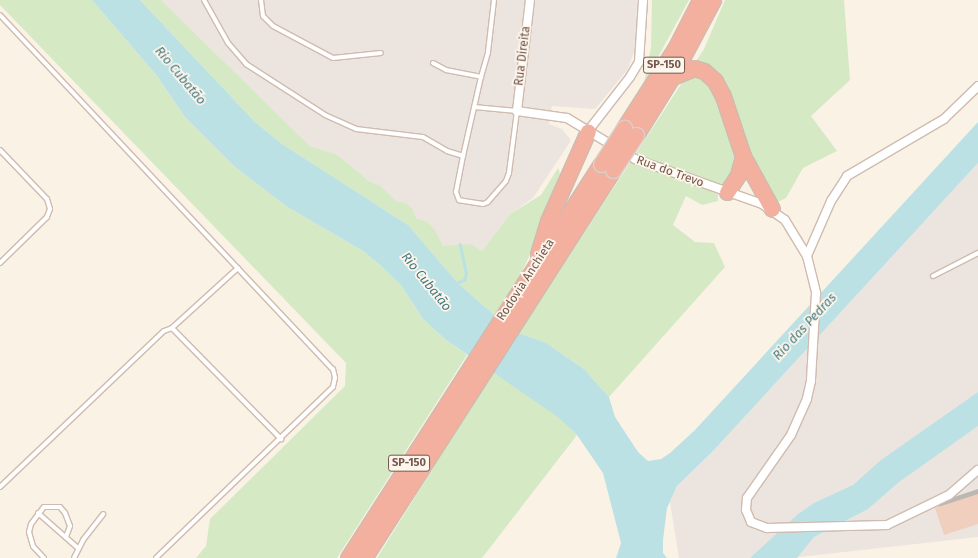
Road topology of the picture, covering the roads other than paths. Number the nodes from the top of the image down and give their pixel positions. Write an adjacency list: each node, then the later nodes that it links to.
1 (204, 0): 19 (lane)
2 (261, 0): 9 (lane)
3 (494, 0): 11 (lane)
4 (530, 0): 15 (street, Rua Direita)
5 (643, 0): 16 (street)
6 (700, 0): 17 (highway, Rodovia Anchieta / SP-150)
7 (713, 0): 12 (highway, Rodovia Anchieta / SP-150)
8 (0, 15): 27 (lane)
9 (381, 53)
10 (432, 63): 11 (lane)
11 (481, 77): 14 (lane)
12 (672, 77): 17 (highway, Rodovia Anchieta / SP-150); 20 (highway)
13 (978, 86): 25 (street)
14 (474, 107): 15 (lane); 19 (lane)
15 (517, 111): 16 (street, Rua do Trevo); 19 (lane)
16 (588, 131): 22 (street, Rua do Trevo); 28 (highway)
17 (630, 131): 21 (highway, Rodovia Anchieta / SP-150, bridge)
18 (0, 150): 26 (lane)
19 (463, 156)
20 (743, 156): 22 (highway); 23 (highway)
21 (607, 167): 28 (highway, Rodovia Anchieta / SP-150); 30 (highway, Rodovia Anchieta / SP-150)
22 (727, 192): 23 (street, Rua do Trevo)
23 (772, 209): 25 (street, Rua do Trevo)
24 (978, 253): 29 (lane)
25 (808, 256): 34 (street, Rua do Trevo)
26 (0, 263)
27 (238, 268): 31 (lane); 33 (lane)
28 (531, 273): 30 (highway, Rodovia Anchieta / SP-150)
29 (933, 276)
30 (525, 295): 32 (highway, Rodovia Anchieta / SP-150)
31 (172, 328): 33 (lane); 35 (lane)
32 (475, 372): 43 (highway, Rodovia Anchieta / SP-150); 44 (highway, Rodovia Anchieta / SP-150)
33 (281, 439): 42 (lane)
34 (978, 470)
35 (0, 487)
36 (38, 512): 38 (lane); 38 (lane); 40 (lane)
37 (103, 514): 39 (lane)
38 (66, 537): 39 (lane)
39 (78, 548): 41 (lane)
40 (44, 558)
41 (74, 558)
42 (156, 558)
43 (348, 558)
44 (364, 558)

